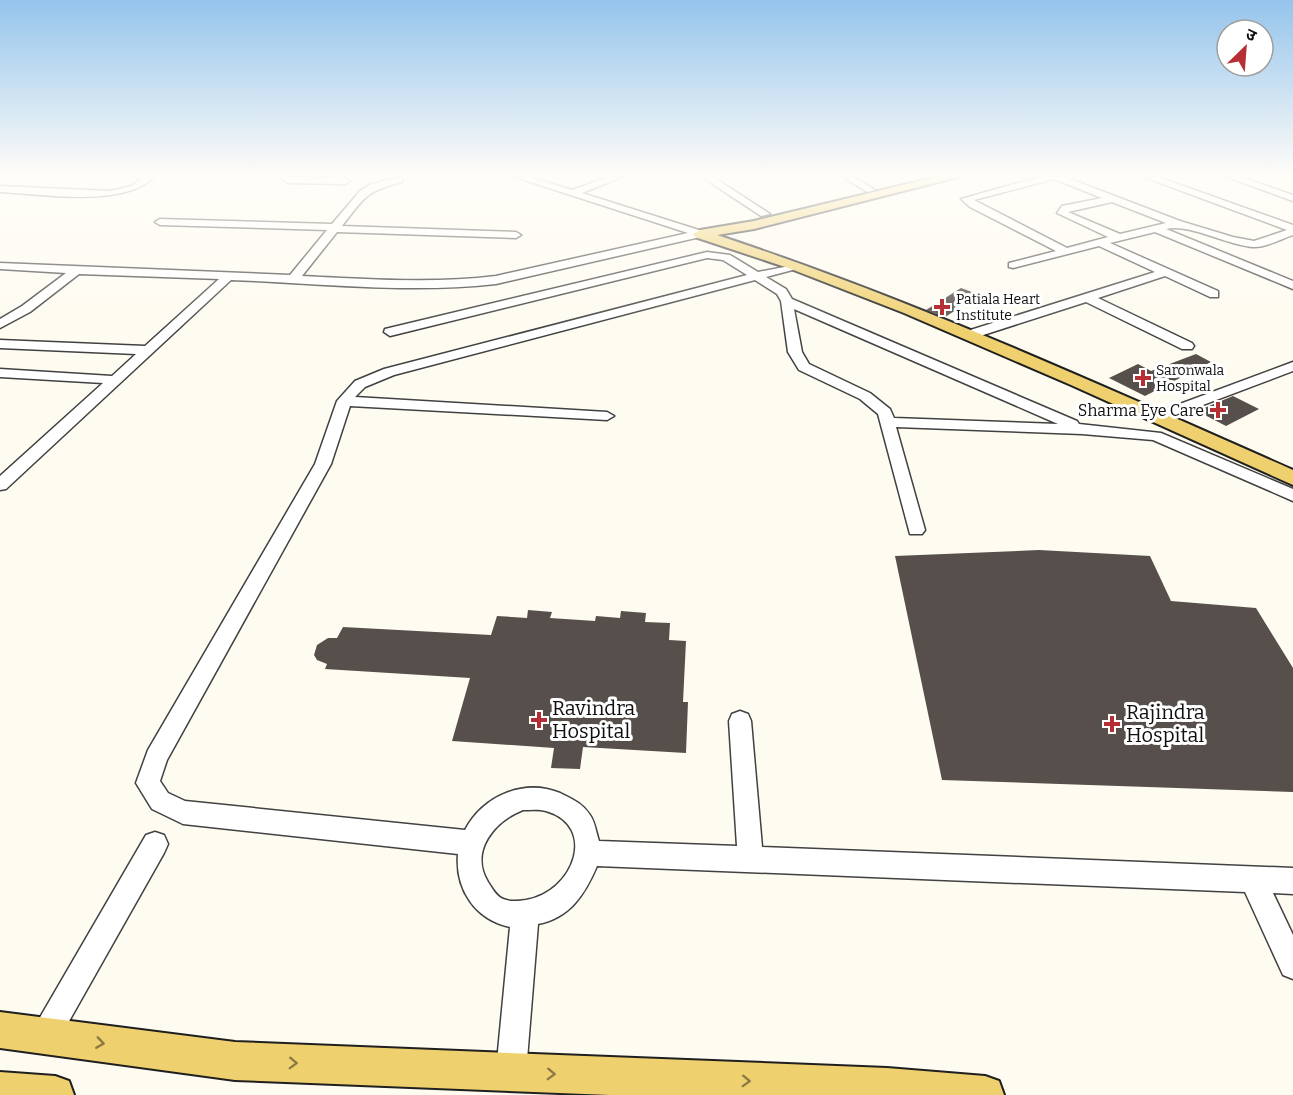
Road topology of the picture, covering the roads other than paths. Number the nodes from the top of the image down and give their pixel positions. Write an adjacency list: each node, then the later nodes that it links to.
1 (335, 228): 25 (street)
2 (338, 228): 12 (street)
3 (681, 228): 11 (street)
4 (729, 228): 9 (main road)
5 (1021, 228): 17 (street)
6 (1096, 228): 13 (street)
7 (1157, 228): 13 (street); 26 (street)
8 (1193, 228): 14 (street)
9 (722, 229): 11 (main road)
10 (1293, 230): 14 (street)
11 (700, 234): 19 (main road); 25 (street)
12 (516, 235)
13 (1119, 238): 15 (street)
14 (1272, 239): 16 (street)
15 (1101, 243): 17 (street); 22 (street)
16 (1293, 244)
17 (1067, 252): 20 (street)
18 (0, 266): 21 (street)
19 (796, 266): 23 (street); 32 (main road)
20 (1012, 266)
21 (77, 270): 24 (street); 30 (street)
22 (1165, 272): 27 (street); 28 (street)
23 (758, 276): 29 (street); 31 (street); 41 (street)
24 (227, 278): 25 (street); 36 (street)
25 (293, 279)
26 (1293, 285)
27 (1214, 294)
28 (1087, 298): 32 (street); 35 (street)
29 (787, 301): 44 (street); 45 (street)
30 (0, 324)
31 (390, 332)
32 (969, 335): 43 (main road)
33 (0, 344): 34 (street)
34 (15, 345): 36 (street); 37 (street)
35 (1187, 346)
36 (148, 350): 40 (street)
37 (0, 358)
38 (1293, 366): 43 (street)
39 (0, 373): 40 (street)
40 (116, 380): 47 (street)
41 (344, 401): 42 (street); 51 (street)
42 (607, 417)
43 (1158, 417): 46 (main road)
44 (887, 422): 45 (street); 49 (street)
45 (1082, 429): 48 (street)
46 (1293, 478)
47 (0, 485)
48 (1293, 495)
49 (916, 530)
50 (740, 721): 54 (street)
51 (472, 843): 53 (street); 57 (street)
52 (155, 844): 60 (street)
53 (587, 853): 54 (street); 57 (street)
54 (750, 858): 55 (street)
55 (1252, 879): 56 (street); 58 (street)
56 (1293, 881)
57 (525, 914): 61 (street)
58 (1293, 965)
59 (0, 1030): 60 (main road)
60 (45, 1036): 61 (main road, one-way to 61)
61 (511, 1072): 64 (main road, one-way to 64)
62 (0, 1091): 63 (main road)
63 (55, 1095)
64 (985, 1095)

